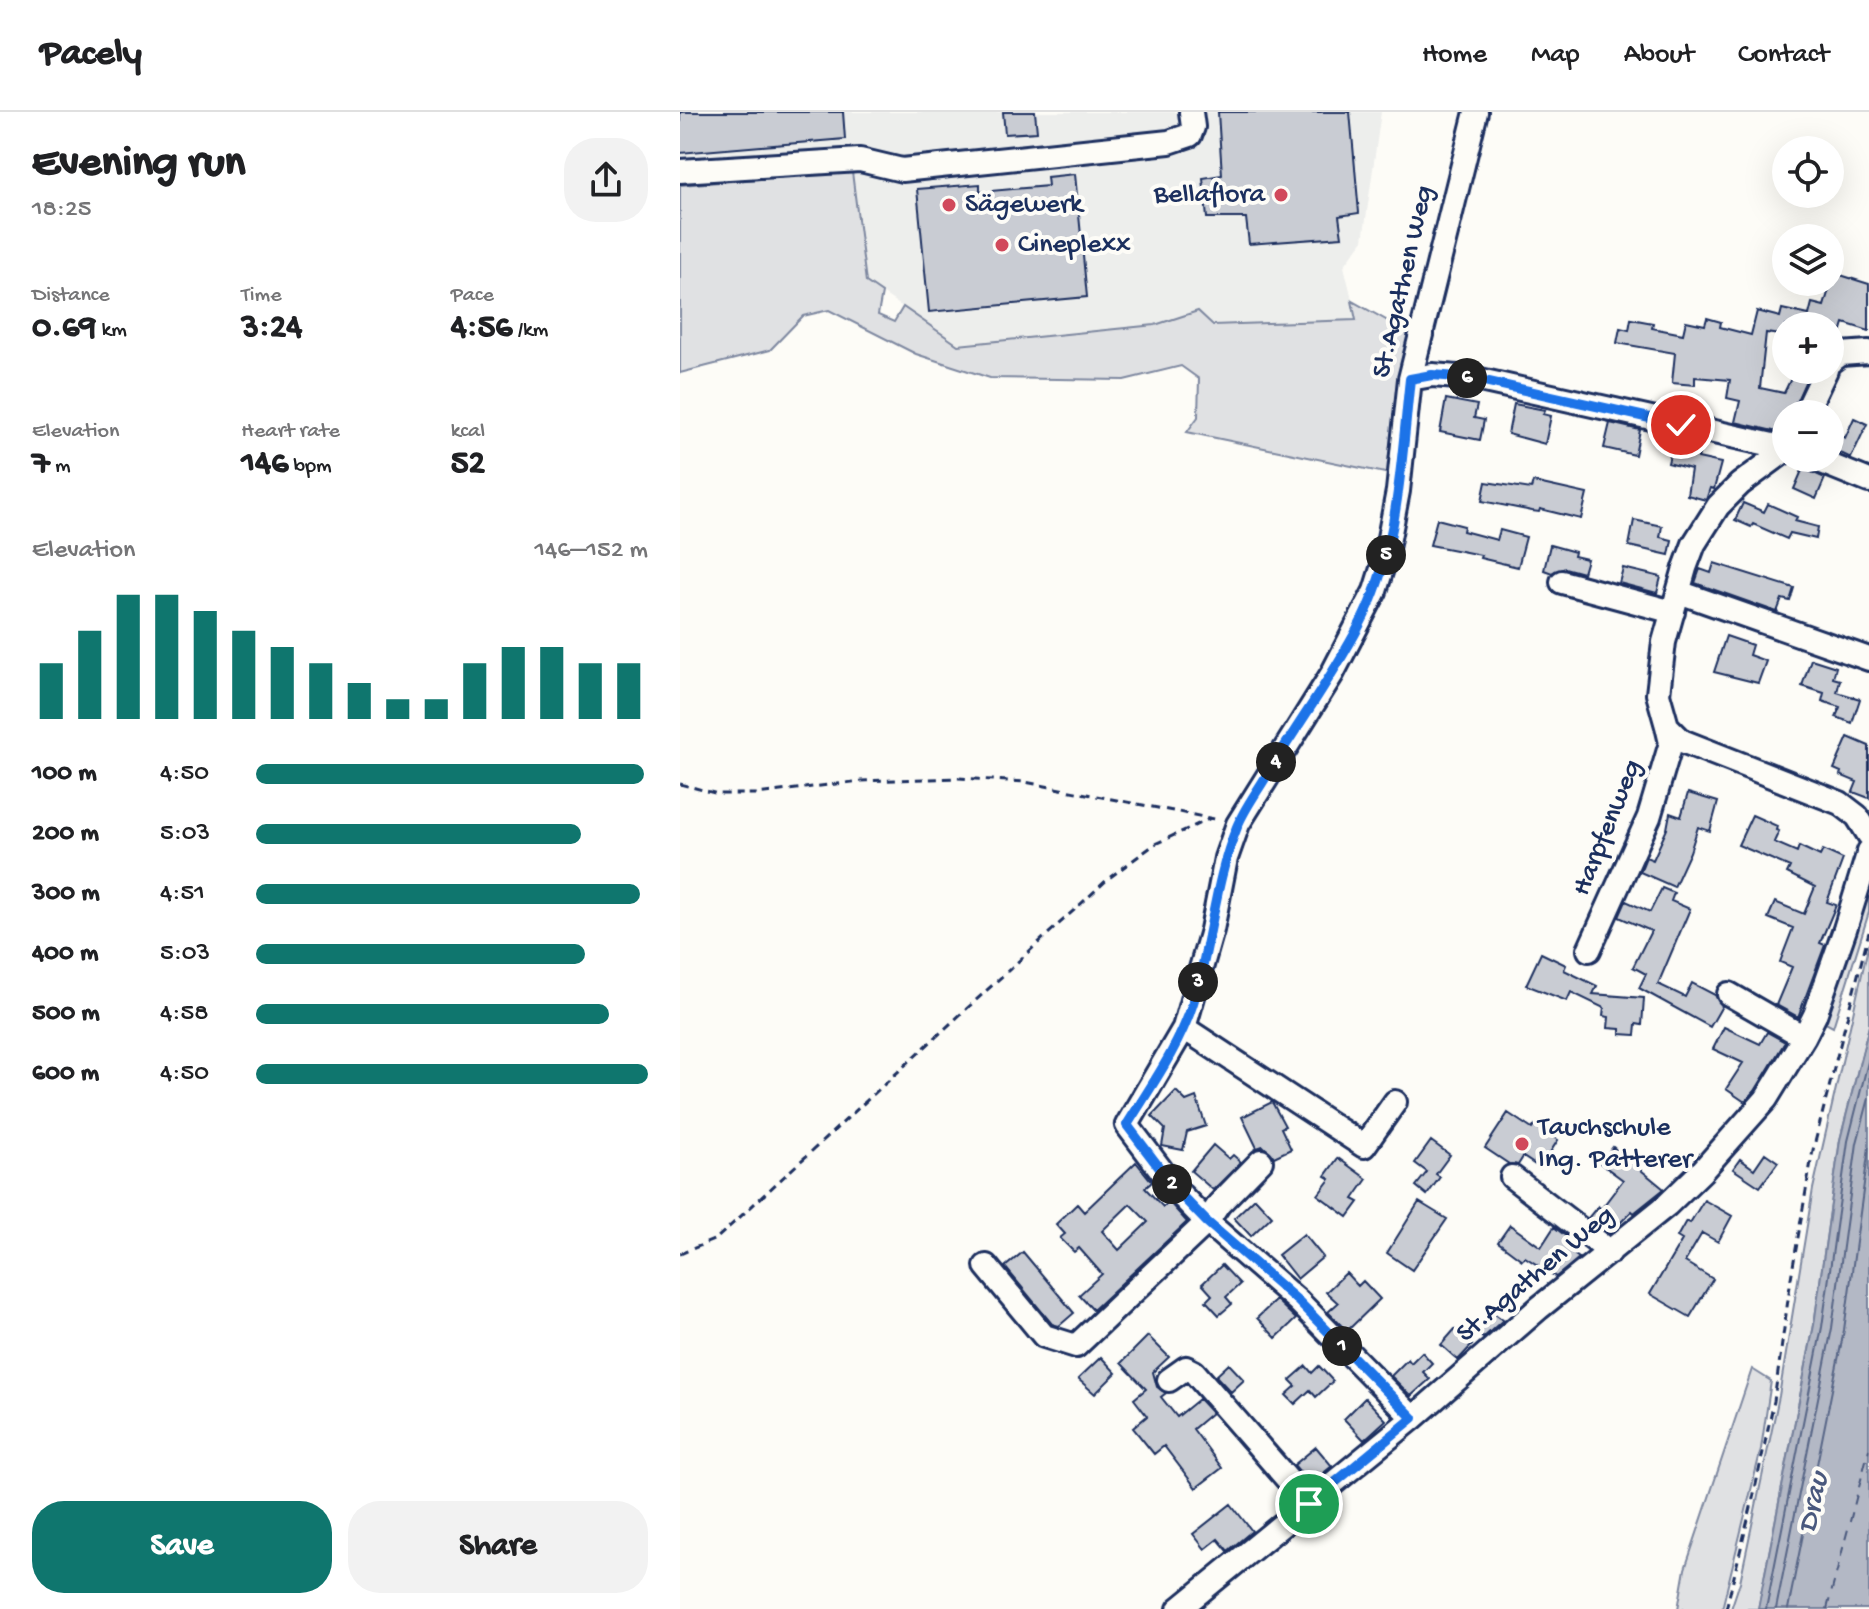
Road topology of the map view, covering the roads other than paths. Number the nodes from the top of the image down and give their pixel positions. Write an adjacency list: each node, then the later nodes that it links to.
1 (1191, 112): 3 (street)
2 (1476, 112): 6 (street, St.Agathen Weg)
3 (680, 171)
4 (1869, 352): 5 (street)
5 (1844, 354)
6 (1410, 379): 7 (street); 19 (street, St.Agathen Weg)
7 (1772, 446)
8 (1772, 460): 12 (street)
9 (1844, 471): 10 (street)
10 (1869, 481)
11 (1562, 582): 12 (street)
12 (1676, 602): 13 (street); 14 (street)
13 (1869, 659)
14 (1667, 726): 15 (street); 17 (street, Harpfenweg)
15 (1869, 835)
16 (1869, 851): 20 (street, St.Agathen Weg)
17 (1589, 950)
18 (1729, 994): 20 (street)
19 (1184, 1028): 21 (street); 24 (street, St.Agathen Weg)
20 (1804, 1037): 25 (street, St.Agathen Weg)
21 (1395, 1102)
22 (1261, 1161): 24 (street)
23 (1512, 1177): 25 (street)
24 (1207, 1222): 26 (street); 28 (street)
25 (1610, 1252): 28 (street, St.Agathen Weg)
26 (986, 1266)
27 (1169, 1380): 29 (street)
28 (1413, 1418): 29 (street, St.Agathen Weg)
29 (1309, 1504): 30 (street, St.Agathen Weg)
30 (1179, 1609)

